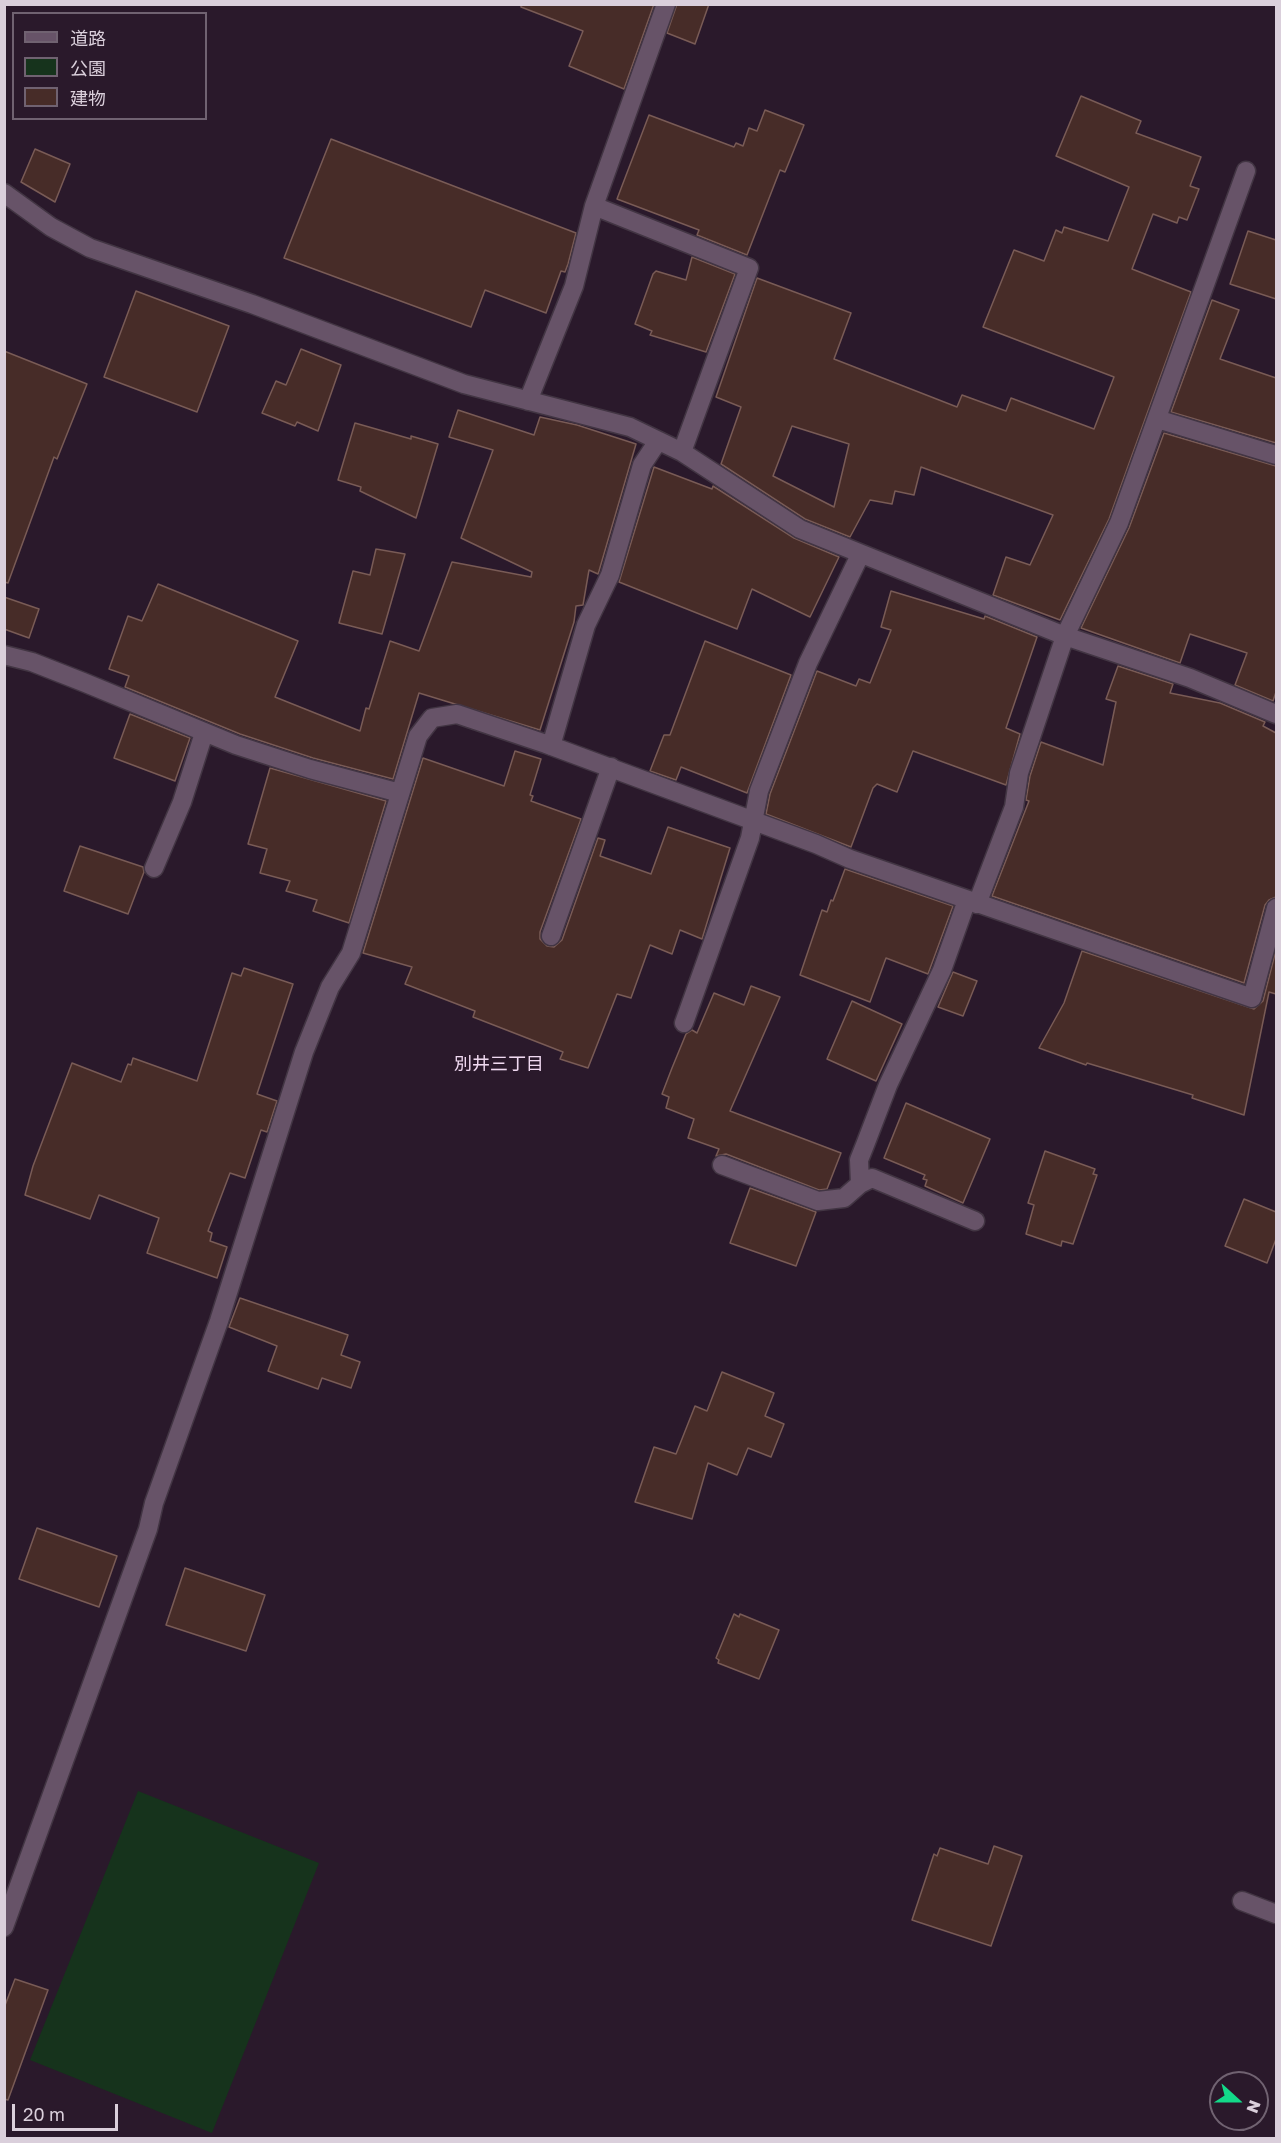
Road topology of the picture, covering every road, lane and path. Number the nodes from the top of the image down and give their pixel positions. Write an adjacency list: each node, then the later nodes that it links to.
1 (666, 4): 4 (street)
2 (1246, 171): 6 (street)
3 (4, 193): 5 (street)
4 (594, 206): 5 (street); 8 (street)
5 (528, 401): 7 (street)
6 (1157, 419): 9 (street); 11 (street)
7 (658, 441): 8 (street); 15 (street)
8 (682, 452): 10 (street)
9 (1276, 455)
10 (860, 555): 11 (street); 18 (street)
11 (1065, 636): 13 (street); 20 (street)
12 (4, 655): 14 (street)
13 (1276, 714)
14 (204, 733): 17 (street); 19 (street)
15 (551, 746): 16 (street); 17 (street)
16 (611, 767): 18 (street); 22 (street)
17 (400, 792): 29 (street)
18 (752, 820): 20 (street); 23 (street)
19 (154, 868)
20 (972, 902): 21 (street); 25 (street)
21 (1276, 908)
22 (551, 936)
23 (684, 1023)
24 (722, 1165): 25 (street)
25 (860, 1184): 26 (street)
26 (975, 1221)
27 (1242, 1901): 28 (street)
28 (1276, 1914)
29 (4, 1927)

